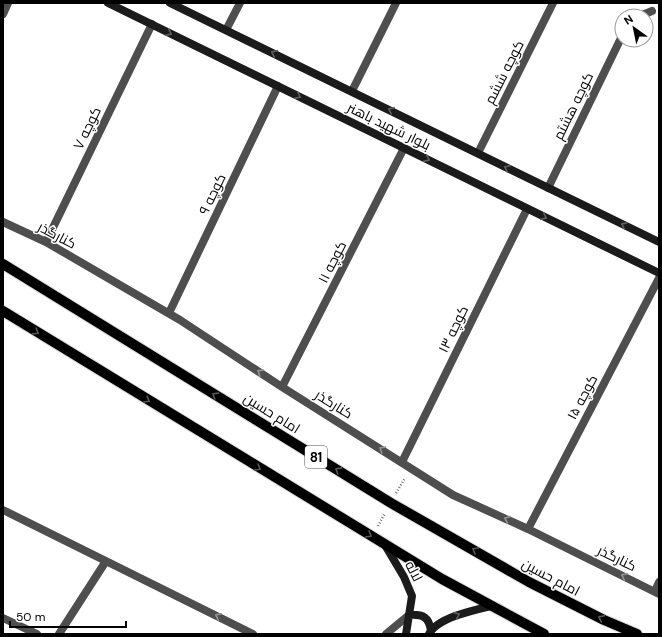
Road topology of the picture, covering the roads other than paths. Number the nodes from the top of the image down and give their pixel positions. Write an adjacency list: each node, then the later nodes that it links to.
1 (8, 3): 7 (street)
2 (108, 3): 8 (street, بلوار شهید باهنر)
3 (170, 3): 9 (street, بلوار شهید باهنر)
4 (240, 3): 9 (street)
5 (396, 3): 12 (street)
6 (553, 3): 14 (street, کوچه ششم)
7 (3, 14)
8 (152, 24): 11 (street, بلوار شهید باهنر, one-way to 11); 18 (street, کوچه ۷)
9 (226, 30): 12 (street, بلوار شهید باهنر, one-way to 9)
10 (616, 48): 15 (street, کوچه هشتم)
11 (278, 86): 13 (street, بلوار شهید باهنر, one-way to 13); 24 (street, کوچه ۹)
12 (352, 91): 14 (street, بلوار شهید باهنر, one-way to 12)
13 (404, 148): 16 (street, بلوار شهید باهنر, one-way to 16); 25 (street, کوچه ۱۱)
14 (478, 153): 15 (street, بلوار شهید باهنر, one-way to 14)
15 (548, 188): 19 (street, بلوار شهید باهنر, one-way to 15)
16 (527, 208): 21 (street, بلوار شهید باهنر, one-way to 21); 26 (street, کوچه ۱۳)
17 (3, 222): 18 (street, کنارگذر)
18 (46, 242): 24 (street, کنارگذر)
19 (659, 242)
20 (3, 264): 43 (main road, امام حسین / 81, one-way to 20)
21 (659, 273)
22 (659, 278): 28 (street, کوچه ۱۵)
23 (3, 311): 29 (main road, one-way to 29)
24 (168, 313): 25 (street, کنارگذر, one-way to 24)
25 (282, 387): 26 (street, کنارگذر, one-way to 25)
26 (402, 462): 28 (street, کنارگذر, one-way to 26)
27 (3, 510): 30 (street)
28 (528, 529): 32 (street, کنارگذر, one-way to 28)
29 (385, 545): 33 (main road); 34 (street, لاله)
30 (106, 561): 38 (street); 39 (street, one-way to 30)
31 (659, 582): 32 (street)
32 (657, 592)
33 (491, 606): 36 (street, one-way to 33); 42 (main road)
34 (409, 615): 36 (street); 40 (street); 41 (street, لاله)
35 (3, 618): 37 (street)
36 (430, 633)
37 (37, 634)
38 (59, 634)
39 (252, 634)
40 (386, 634)
41 (406, 634)
42 (544, 634)
43 (637, 634)

